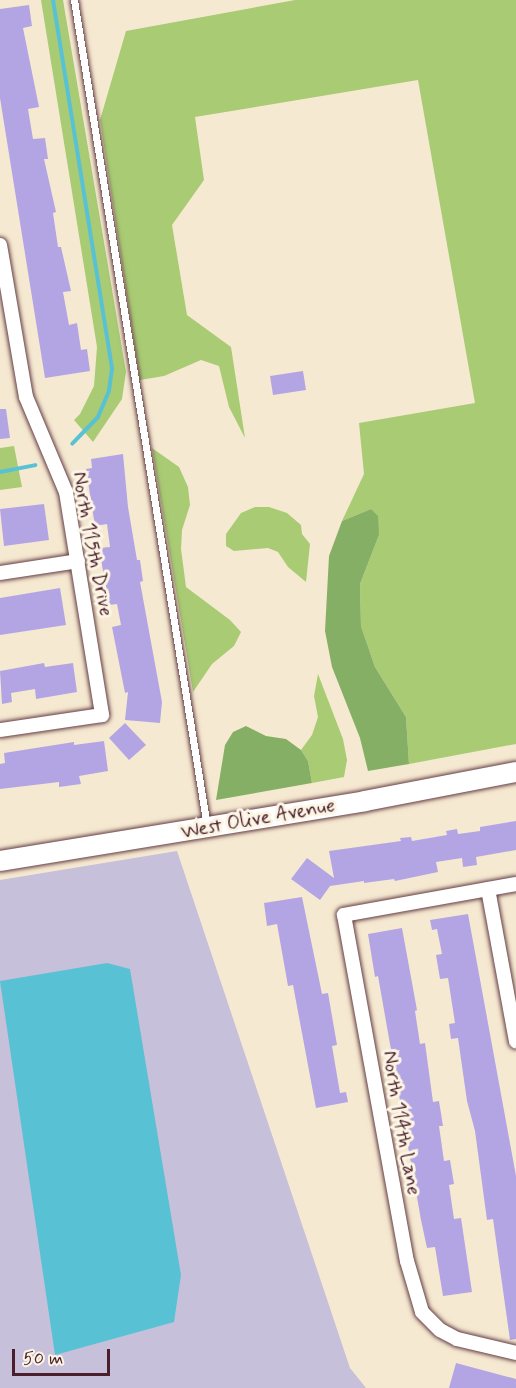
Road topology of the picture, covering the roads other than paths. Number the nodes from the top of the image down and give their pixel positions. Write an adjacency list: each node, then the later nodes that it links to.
1 (74, 0): 8 (lane)
2 (0, 245): 3 (street, North 115th Drive)
3 (6, 314): 4 (street, North 115th Drive)
4 (78, 561): 5 (street); 6 (street, North 115th Drive)
5 (0, 573)
6 (0, 729)
7 (516, 772): 8 (main road, West Olive Avenue)
8 (207, 827): 9 (main road, West Olive Avenue)
9 (0, 861)
10 (516, 884): 11 (street)
11 (489, 889): 12 (street); 13 (street, North 114th Lane)
12 (516, 1041)
13 (516, 1353)

